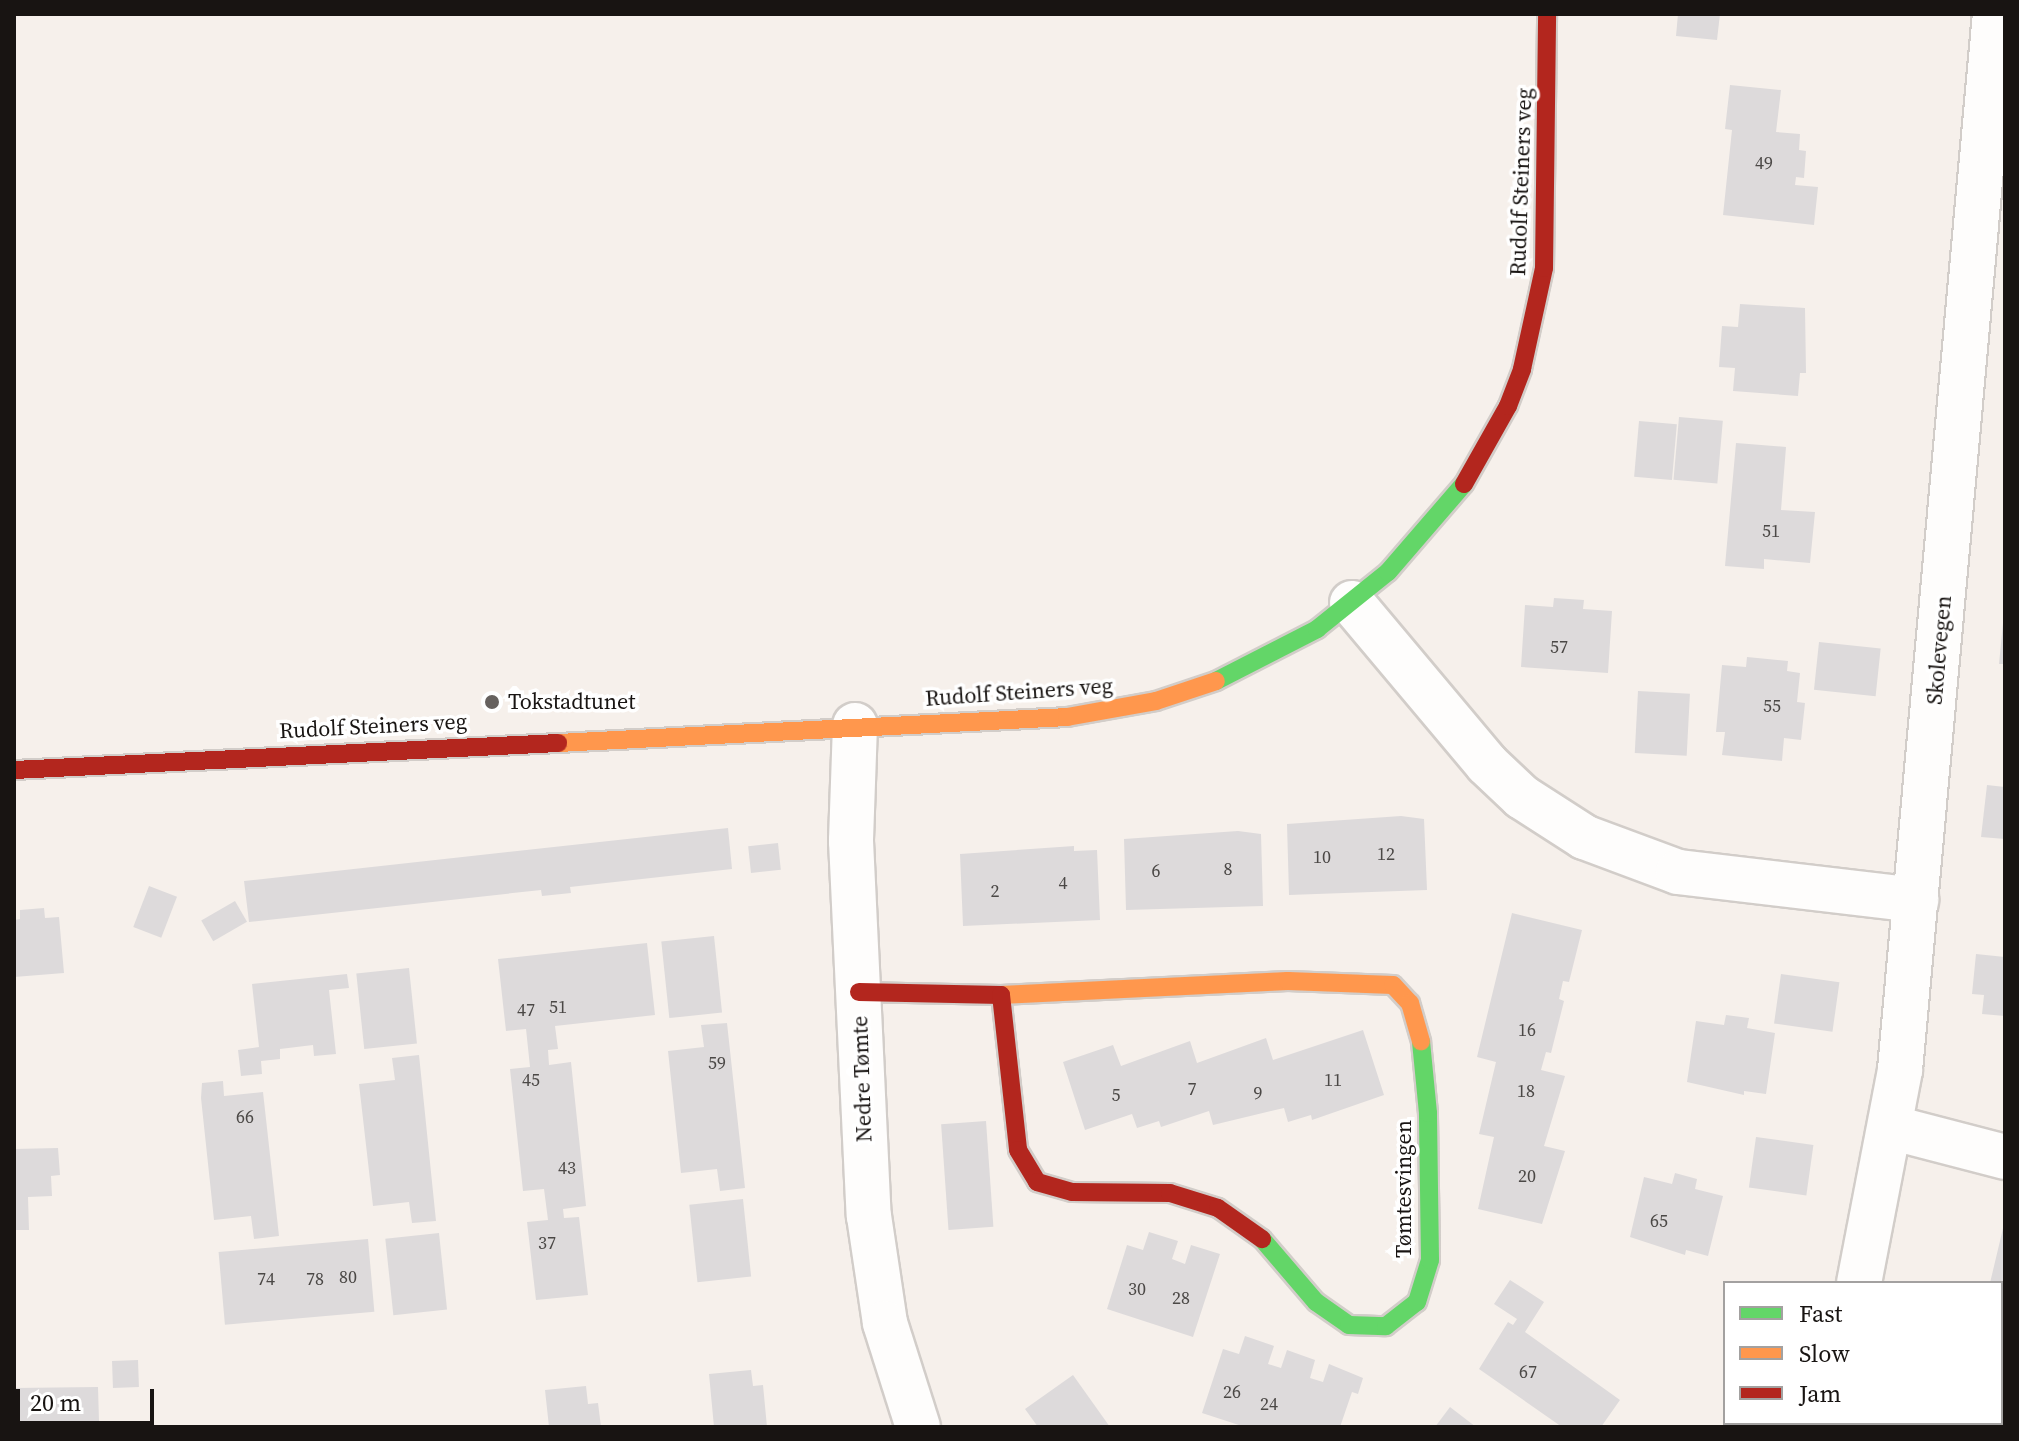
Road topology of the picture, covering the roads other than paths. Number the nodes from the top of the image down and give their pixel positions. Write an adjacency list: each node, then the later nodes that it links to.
1 (1547, 14): 3 (street, Rudolf Steiners veg)
2 (1995, 14): 6 (street, Skolevegen)
3 (1352, 603): 4 (street, Rudolf Steiners veg); 6 (street)
4 (855, 725): 5 (street, Rudolf Steiners veg); 7 (street, Nedre Tømte)
5 (14, 770)
6 (1916, 900): 9 (street, Skolevegen)
7 (859, 992): 8 (street, Tømtesvingen); 12 (street, Nedre Tømte)
8 (1001, 995): 8 (street, Tømtesvingen)
9 (1890, 1127): 10 (street); 11 (street, Skolevegen)
10 (2005, 1157)
11 (1859, 1281)
12 (918, 1427)

